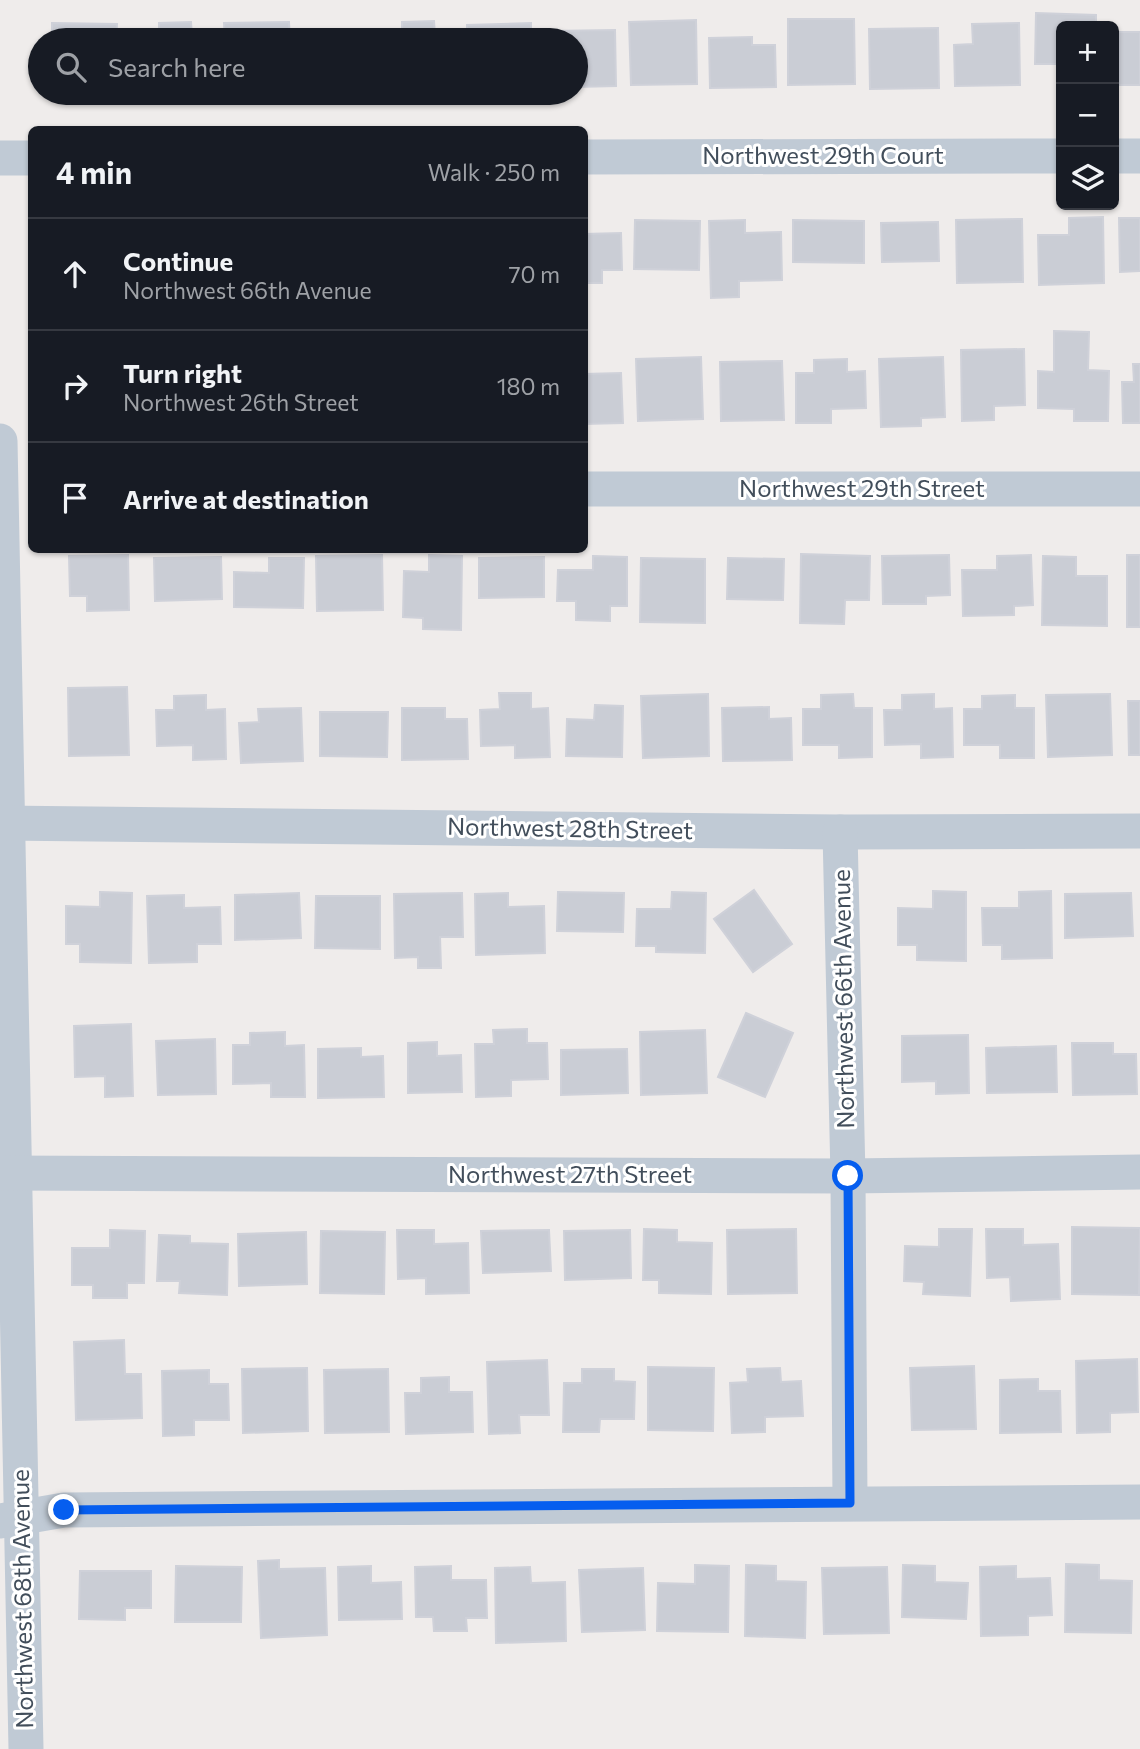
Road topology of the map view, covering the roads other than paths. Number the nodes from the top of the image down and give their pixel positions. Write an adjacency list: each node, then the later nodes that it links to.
1 (1056, 156): 4 (street, Northwest 29th Court)
2 (1119, 156): 3 (street)
3 (1140, 156)
4 (588, 157)
5 (28, 158): 6 (street)
6 (0, 159)
7 (0, 441): 8 (street, Northwest 68th Avenue)
8 (0, 489): 9 (street); 12 (street, Northwest 68th Avenue)
9 (28, 489)
10 (588, 489): 11 (street, Northwest 29th Street)
11 (1140, 489)
12 (4, 823): 14 (street, Northwest 28th Street); 15 (street, Northwest 68th Avenue)
13 (1140, 831): 14 (street, Northwest 28th Street)
14 (840, 832): 18 (street, Northwest 66th Avenue)
15 (5, 991): 17 (street, Northwest 68th Avenue)
16 (1140, 1172): 18 (street, Northwest 27th Street)
17 (8, 1174): 18 (street, Northwest 27th Street); 21 (street, Northwest 68th Avenue)
18 (848, 1176): 20 (street, Northwest 66th Avenue)
19 (1140, 1502): 20 (street)
20 (850, 1503): 21 (street)
21 (11, 1519): 22 (street, Northwest 68th Avenue)
22 (26, 1749)

